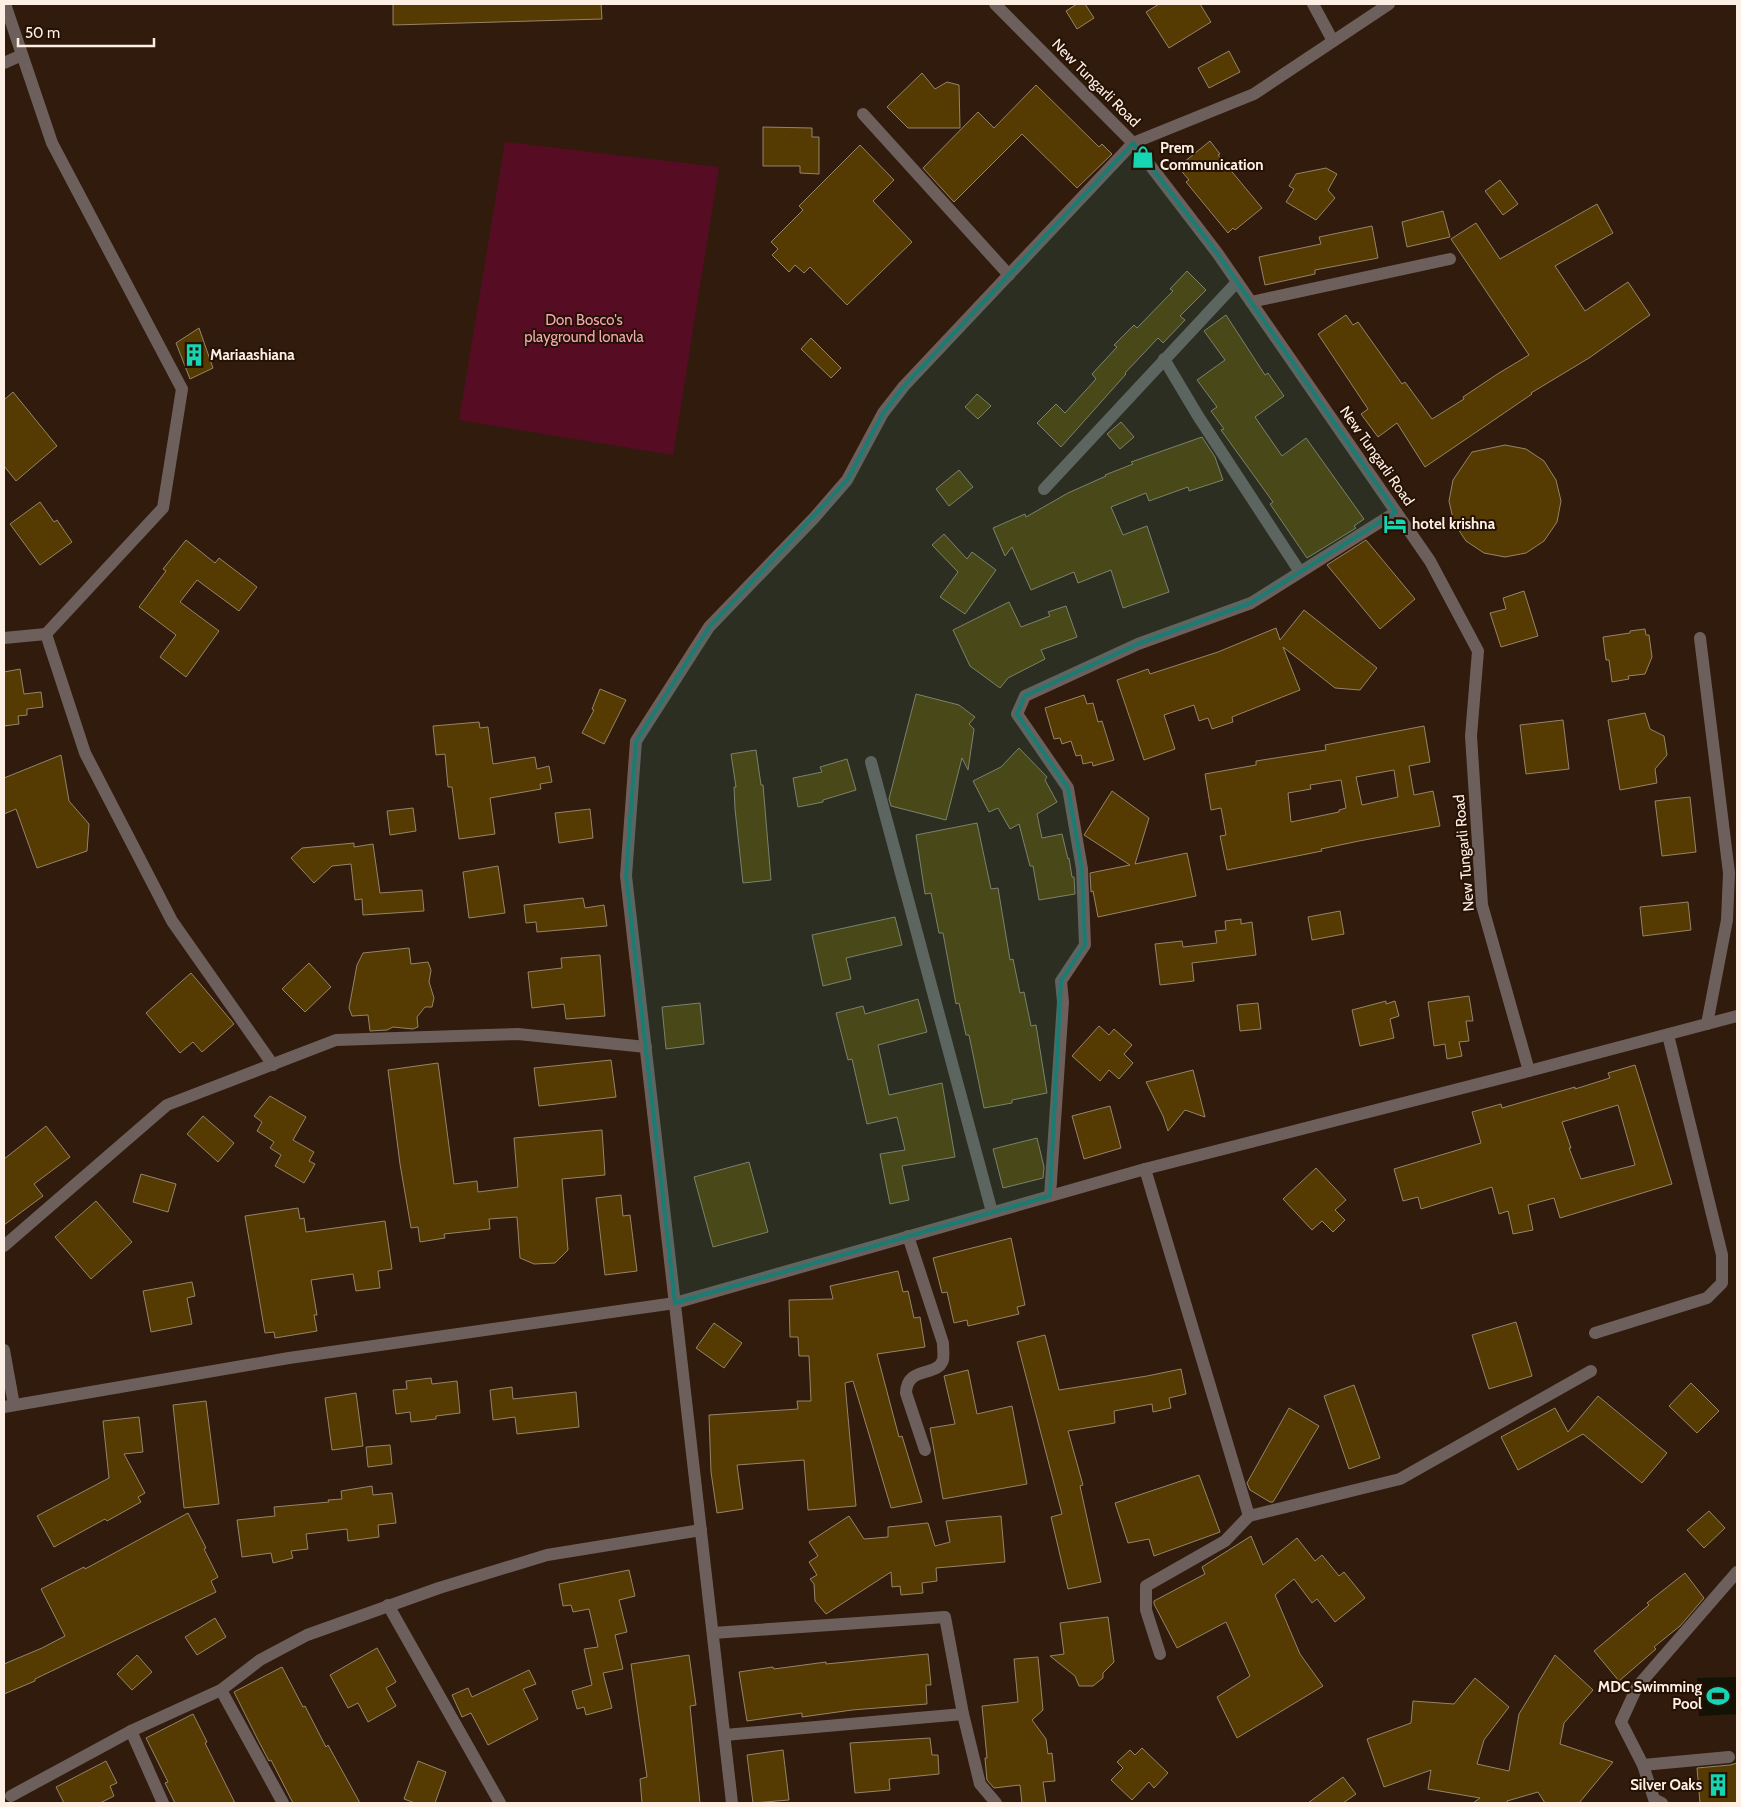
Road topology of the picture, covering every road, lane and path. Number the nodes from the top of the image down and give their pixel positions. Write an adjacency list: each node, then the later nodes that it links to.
1 (5, 4): 6 (street)
2 (995, 4): 9 (street, New Tungarli Road)
3 (1313, 4): 5 (street)
4 (1389, 4): 5 (street)
5 (1333, 41): 9 (street)
6 (22, 55): 7 (street); 18 (street)
7 (4, 63)
8 (863, 114): 11 (street)
9 (1133, 143): 11 (street); 12 (street, New Tungarli Road)
10 (1450, 259): 13 (street)
11 (1009, 275): 25 (street)
12 (1237, 282): 13 (street, New Tungarli Road); 14 (street)
13 (1251, 302): 16 (street, New Tungarli Road)
14 (1164, 359): 15 (street); 17 (street)
15 (1044, 489)
16 (1396, 512): 17 (street); 27 (street, New Tungarli Road)
17 (1300, 572): 29 (street)
18 (46, 634): 19 (street); 26 (street)
19 (4, 638)
20 (1700, 638): 23 (street)
21 (871, 762): 30 (street)
22 (1737, 1016): 23 (street)
23 (1707, 1024): 24 (street)
24 (1668, 1035): 27 (street); 34 (street)
25 (646, 1047): 26 (street); 33 (street)
26 (272, 1065): 32 (street)
27 (1528, 1072): 28 (street)
28 (1145, 1169): 29 (street); 39 (street)
29 (1050, 1196): 30 (street)
30 (992, 1212): 31 (street)
31 (908, 1236): 33 (street); 38 (street)
32 (4, 1246)
33 (675, 1303): 37 (street); 40 (street)
34 (1595, 1333)
35 (4, 1350): 37 (street)
36 (1591, 1371): 39 (street)
37 (9, 1406)
38 (925, 1450)
39 (1249, 1516): 44 (street)
40 (701, 1530): 42 (street); 43 (street)
41 (1737, 1572): 50 (street)
42 (388, 1605): 45 (street); 54 (street)
43 (713, 1633): 46 (street); 48 (street)
44 (1160, 1654)
45 (221, 1690): 47 (street); 53 (street)
46 (963, 1714): 48 (street); 56 (street)
47 (131, 1731): 51 (street); 52 (street)
48 (724, 1735): 55 (street)
49 (1729, 1757): 50 (street)
50 (1643, 1765): 57 (street)
51 (10, 1799)
52 (163, 1803)
53 (283, 1803)
54 (500, 1803)
55 (732, 1803)
56 (996, 1803)
57 (1662, 1803)

